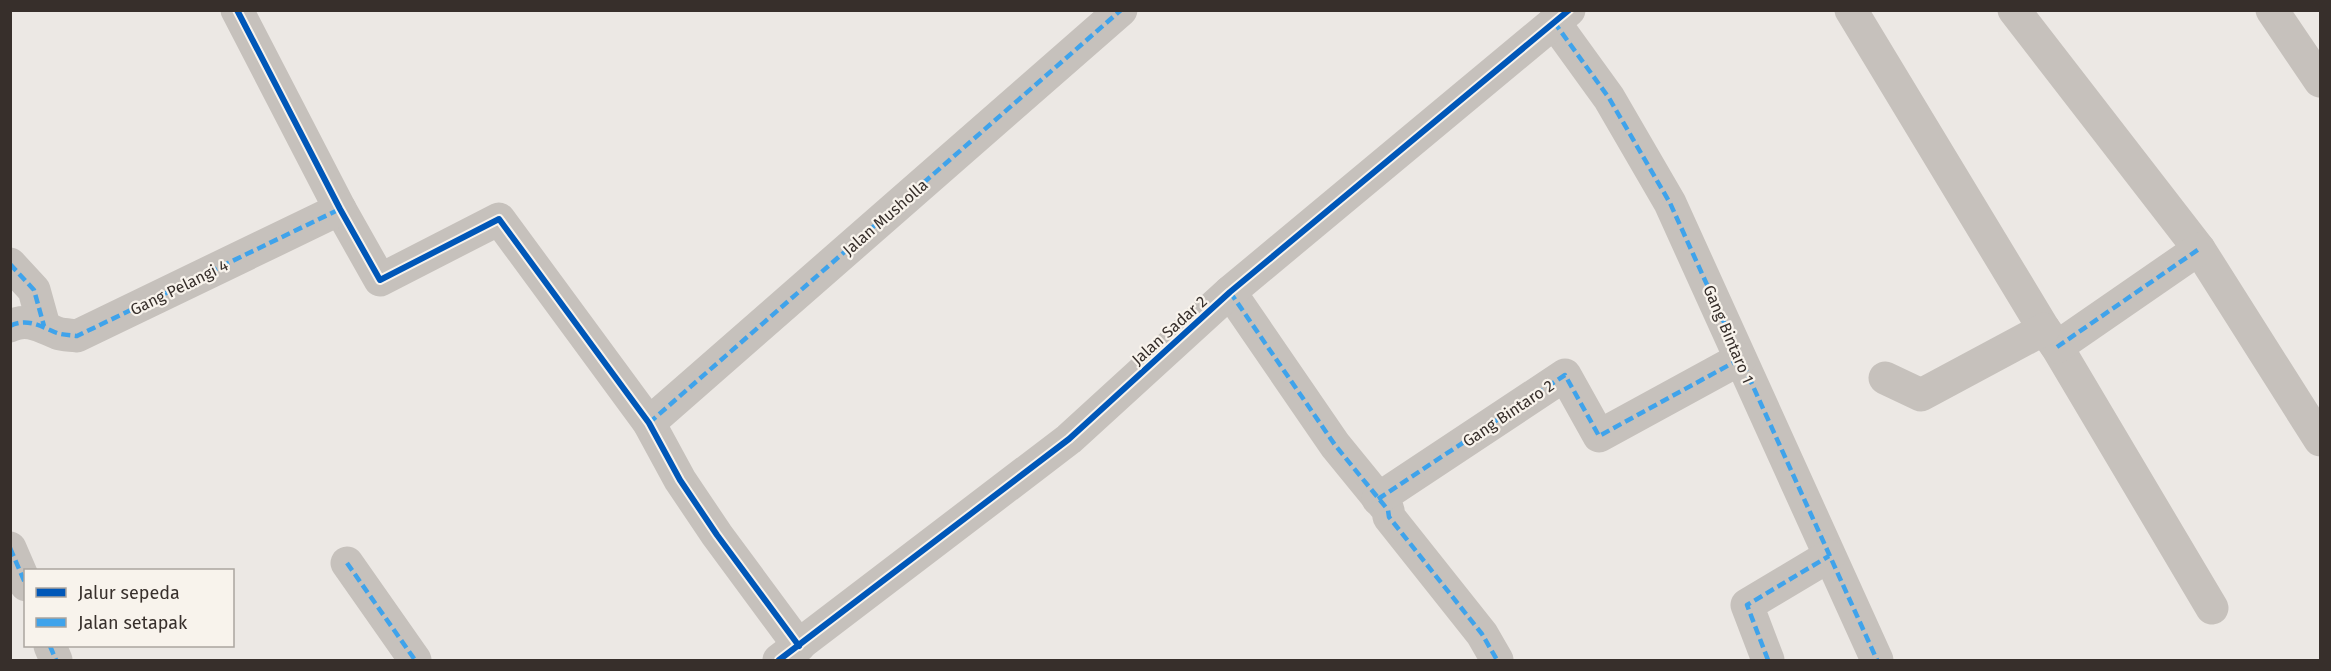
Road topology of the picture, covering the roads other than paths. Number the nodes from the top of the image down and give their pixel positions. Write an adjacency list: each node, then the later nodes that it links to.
1 (237, 10): 8 (street)
2 (1121, 10): 16 (street, Jalan Musholla)
3 (1851, 10): 13 (street)
4 (2014, 10): 9 (street)
5 (2272, 10): 7 (street)
6 (1562, 16): 11 (street, Jalan Sadar 2); 14 (street, Gang Bintaro 1)
7 (2320, 81)
8 (340, 209): 12 (street, Gang Pelangi 4); 16 (street)
9 (2199, 249): 13 (street); 17 (street)
10 (10, 264): 12 (street)
11 (1230, 292): 18 (street); 24 (street, Jalan Sadar 2)
12 (23, 326)
13 (2050, 338): 15 (street); 23 (street)
14 (1740, 359): 18 (street, Gang Bintaro 2); 20 (street, Gang Bintaro 1)
15 (1885, 378)
16 (649, 423): 24 (street)
17 (2320, 440)
18 (1378, 499): 26 (street)
19 (10, 548): 22 (street)
20 (1829, 556): 27 (street); 28 (street, Gang Bintaro 1)
21 (347, 563): 25 (street)
22 (24, 580)
23 (2212, 608)
24 (789, 653)
25 (415, 660)
26 (1497, 660)
27 (1768, 660)
28 (1877, 660)

